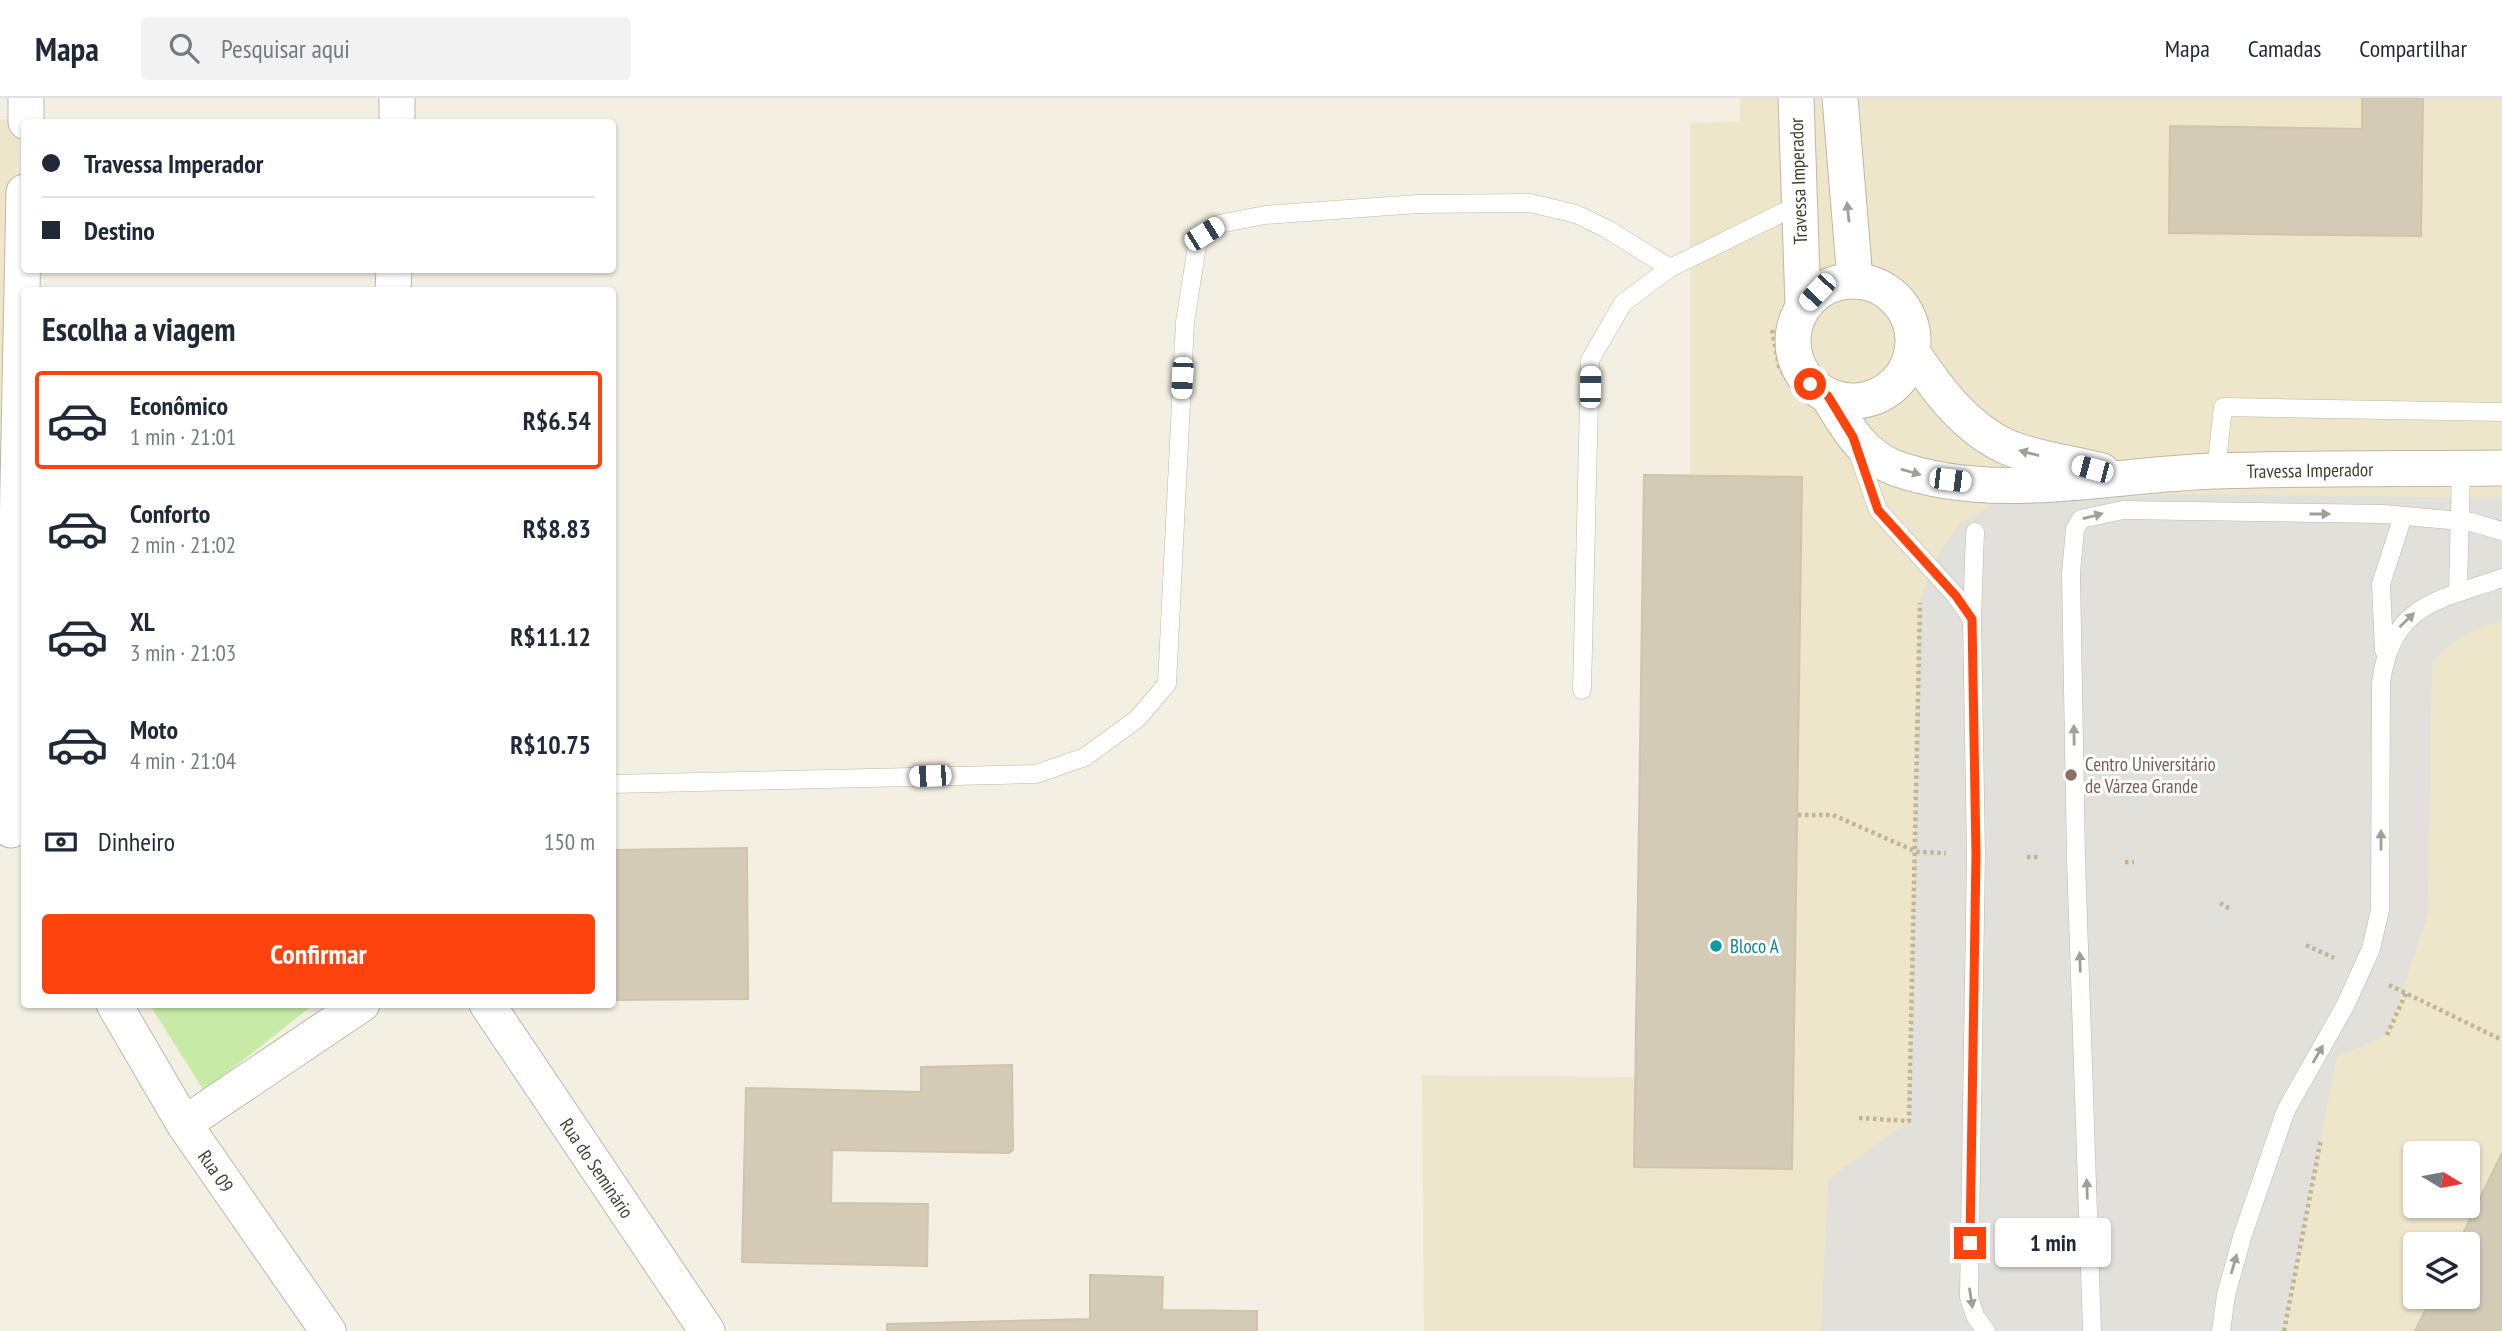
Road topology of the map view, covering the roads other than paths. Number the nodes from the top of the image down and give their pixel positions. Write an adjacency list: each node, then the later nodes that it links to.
1 (26, 98): 5 (street)
2 (397, 98): 6 (street)
3 (1796, 98): 7 (street, Travessa Imperador)
4 (1840, 98): 9 (street, one-way to 4)
5 (26, 119)
6 (397, 119)
7 (1798, 205): 8 (lane); 10 (street, Travessa Imperador)
8 (1670, 268): 28 (lane); 29 (lane)
9 (1855, 280): 10 (street); 12 (street)
10 (1803, 306): 13 (street)
11 (21, 352): 30 (street)
12 (1912, 352): 13 (street); 19 (street, Travessa Imperador, one-way to 12)
13 (1812, 396): 15 (street, Travessa Imperador)
14 (2502, 412): 18 (lane)
15 (1853, 437): 19 (street, Travessa Imperador, one-way to 19); 26 (lane)
16 (2461, 468): 17 (street, Travessa Imperador); 18 (street, Travessa Imperador); 21 (lane)
17 (2502, 468)
18 (2216, 471): 19 (street, Travessa Imperador)
19 (2119, 476)
20 (2403, 516): 21 (lane); 27 (lane); 38 (lane, one-way to 20)
21 (2458, 520): 22 (lane); 25 (lane)
22 (2502, 531)
23 (1975, 532): 26 (lane)
24 (2502, 578): 25 (lane)
25 (2458, 593): 27 (lane, one-way to 25)
26 (1972, 619): 37 (lane, one-way to 37)
27 (2385, 654): 39 (lane, one-way to 27)
28 (1582, 690)
29 (616, 784)
30 (12, 832)
31 (116, 1008): 34 (street, Rua 09)
32 (356, 1008): 34 (street)
33 (489, 1008): 36 (street, Rua do Seminário)
34 (184, 1124): 35 (street, Rua 09)
35 (328, 1331)
36 (707, 1331)
37 (1986, 1331)
38 (2092, 1331)
39 (2221, 1331)

